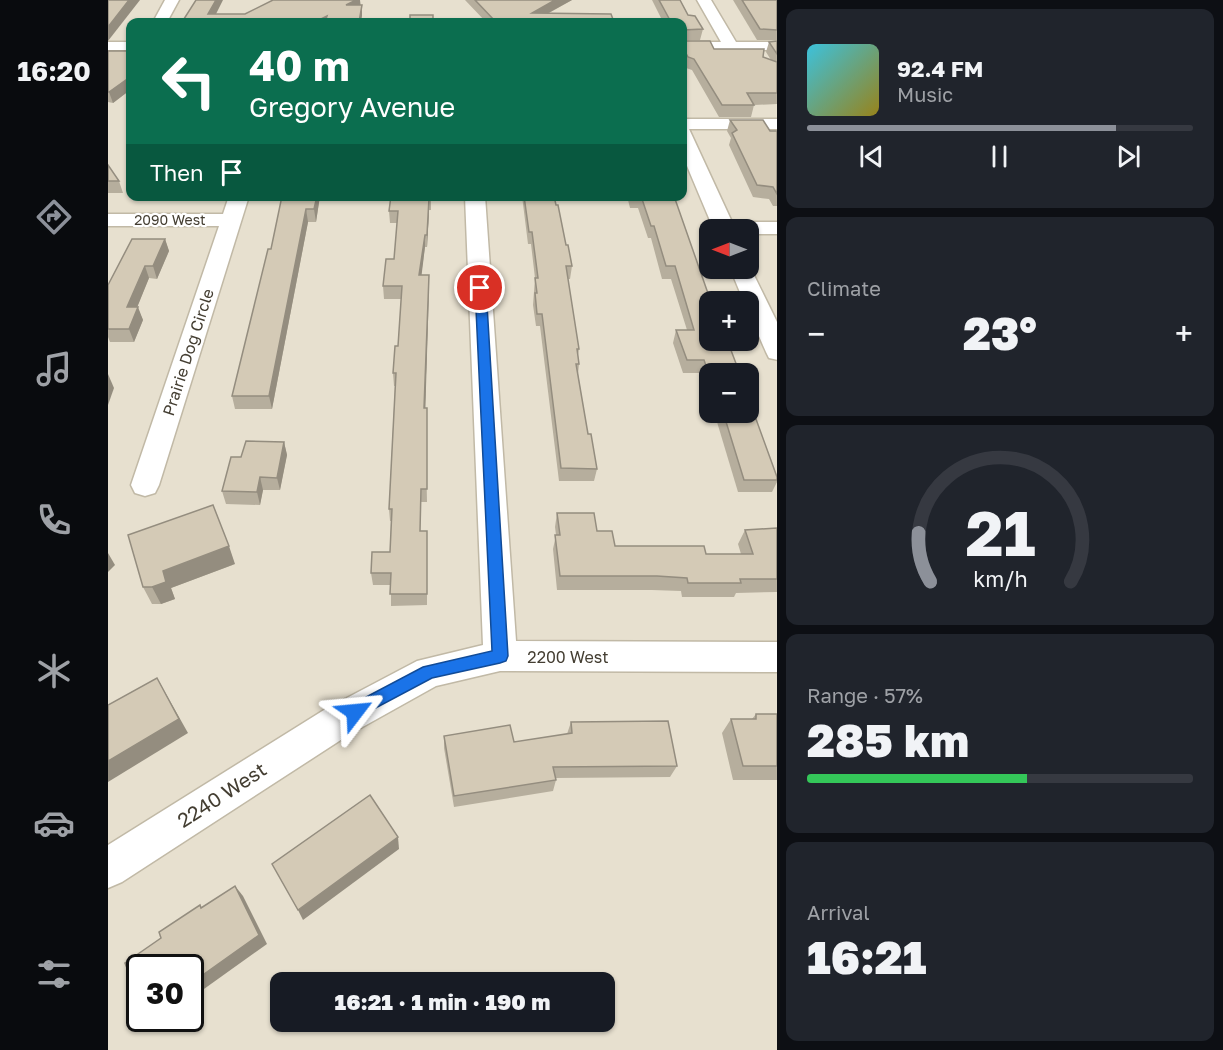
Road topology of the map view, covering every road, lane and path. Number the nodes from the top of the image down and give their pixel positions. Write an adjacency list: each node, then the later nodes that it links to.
1 (172, 0): 3 (street)
2 (704, 0): 7 (street)
3 (162, 18)
4 (108, 46): 5 (street)
5 (126, 46)
6 (687, 46): 7 (street)
7 (731, 46): 8 (street)
8 (777, 46)
9 (687, 124): 10 (street)
10 (777, 124)
11 (687, 144): 14 (street)
12 (237, 201): 16 (street, Prairie Dog Circle)
13 (476, 201): 22 (street)
14 (720, 219)
15 (108, 220): 16 (street, 2090 West)
16 (231, 220): 21 (street, Prairie Dog Circle)
17 (759, 228): 18 (street)
18 (777, 228)
19 (746, 279): 20 (street)
20 (777, 352)
21 (145, 485)
22 (500, 656): 23 (street, 2200 West); 24 (street, 2200 West)
23 (777, 657)
24 (337, 722): 25 (street, 2240 West)
25 (108, 868)

